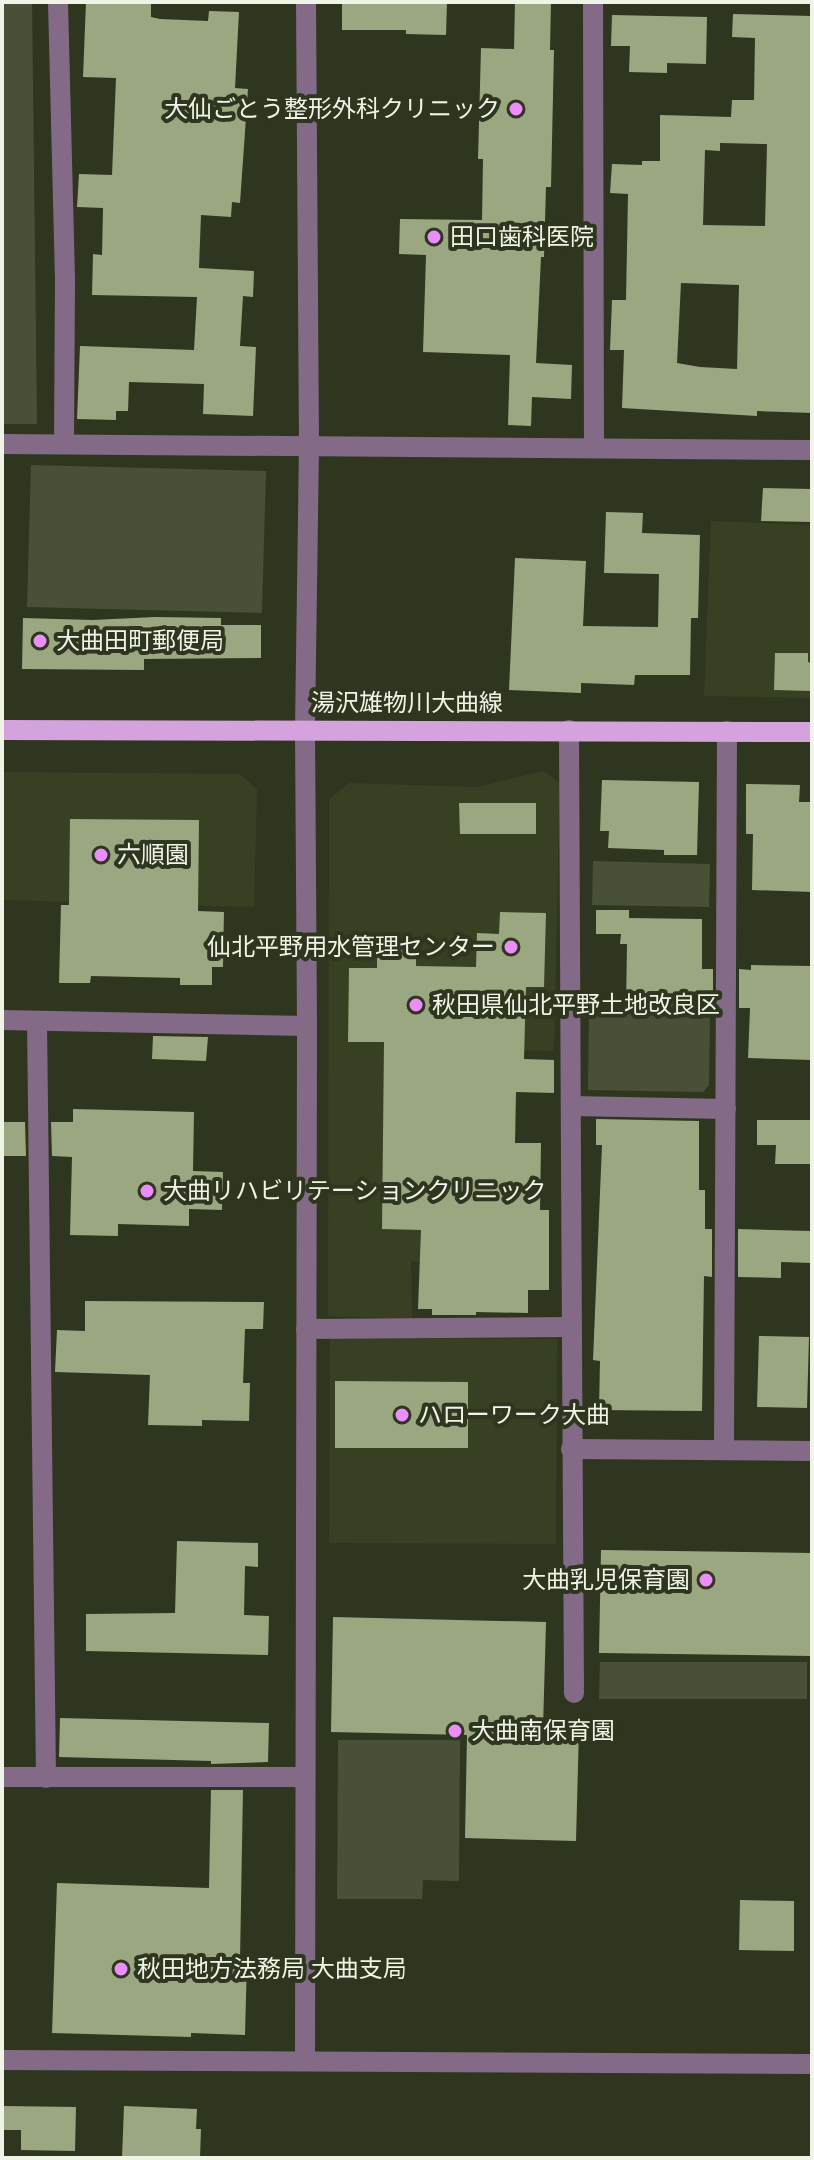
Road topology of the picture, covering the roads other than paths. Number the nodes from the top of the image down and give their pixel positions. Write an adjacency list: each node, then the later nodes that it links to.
1 (58, 2): 5 (street)
2 (306, 2): 6 (street)
3 (593, 2): 7 (street)
4 (2, 444): 5 (street)
5 (64, 444): 6 (street)
6 (309, 445): 7 (street); 9 (street)
7 (594, 448): 8 (street)
8 (812, 450)
9 (305, 729): 10 (main road, 湯沢雄物川大曲線); 11 (main road, 湯沢雄物川大曲線); 16 (street)
10 (2, 730)
11 (569, 730): 12 (main road, 湯沢雄物川大曲線); 17 (street)
12 (727, 731): 13 (main road, 湯沢雄物川大曲線); 18 (street)
13 (812, 732)
14 (2, 1020): 15 (street)
15 (37, 1021): 16 (street); 27 (street)
16 (307, 1026): 20 (street)
17 (572, 1106): 18 (street); 19 (street)
18 (726, 1109): 22 (street)
19 (570, 1327): 20 (street); 21 (street)
20 (306, 1329): 26 (street)
21 (571, 1449): 22 (street); 24 (street)
22 (724, 1449): 23 (street)
23 (812, 1451)
24 (574, 1693)
25 (2, 1777): 27 (street)
26 (305, 1777): 27 (street); 29 (street)
27 (46, 1778)
28 (2, 2060): 29 (street)
29 (305, 2061): 30 (street)
30 (812, 2064)

